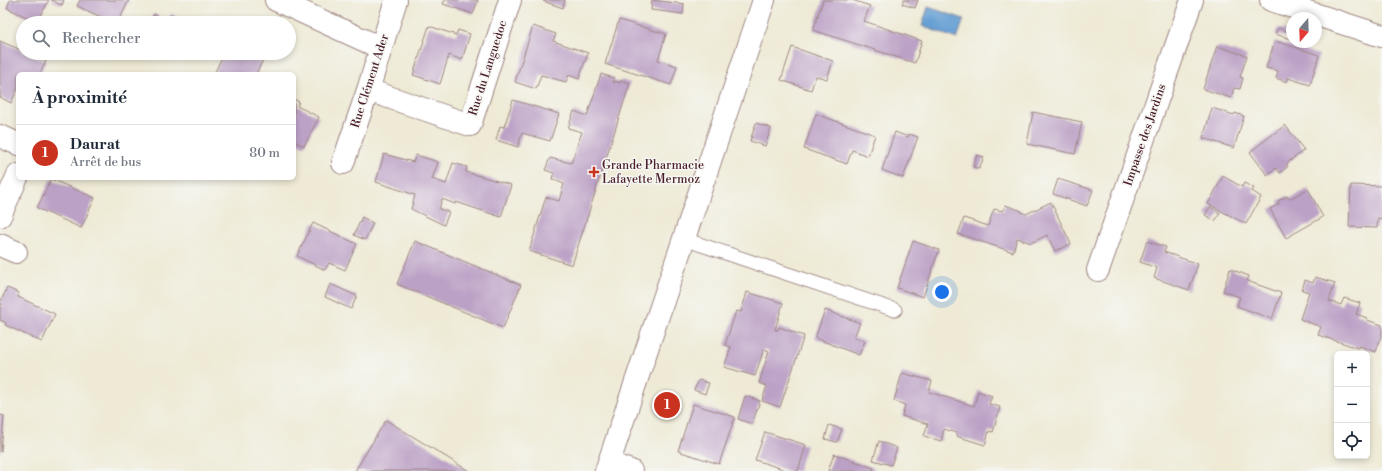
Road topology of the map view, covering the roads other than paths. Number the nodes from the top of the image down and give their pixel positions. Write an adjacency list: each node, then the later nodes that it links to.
1 (276, 0): 8 (street)
2 (396, 0): 8 (street, Rue Clément Ader)
3 (510, 0): 9 (street, Rue du Languedoc)
4 (764, 0): 15 (street)
5 (1192, 0): 16 (street, Impasse des Jardins)
6 (1271, 0): 7 (street)
7 (1382, 36)
8 (381, 48): 9 (street, Rue Clément Ader)
9 (368, 90): 12 (street, Rue Clément Ader)
10 (0, 136): 11 (street)
11 (16, 143)
12 (343, 162)
13 (16, 180): 14 (street)
14 (0, 216)
15 (684, 239): 17 (lane); 18 (street)
16 (1098, 270)
17 (895, 310)
18 (608, 467): 19 (street)
19 (631, 471)

